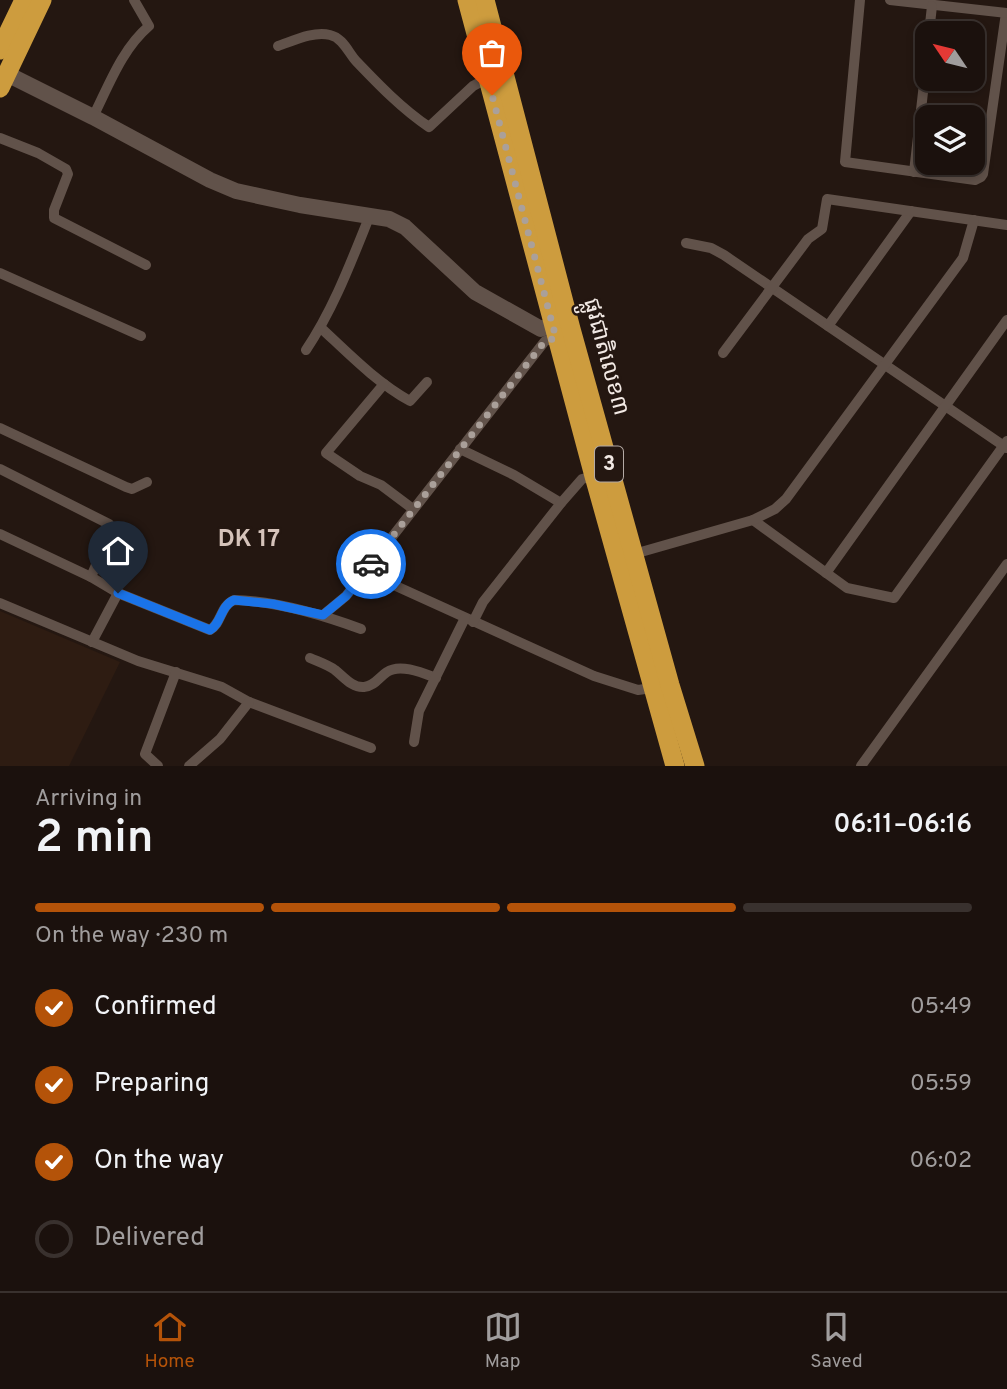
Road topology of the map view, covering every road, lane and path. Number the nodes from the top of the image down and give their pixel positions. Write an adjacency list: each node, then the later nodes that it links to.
1 (24, 0): 10 (highway)
2 (42, 0): 15 (highway)
3 (134, 0): 17 (street)
4 (467, 0): 14 (highway, ផ្លូវជាតិលេខ៣ / 3)
5 (485, 0): 49 (highway, ផ្លូវជាតិលេខ៣ / 3)
6 (860, 0): 19 (street)
7 (890, 0): 8 (street)
8 (932, 6): 9 (street); 11 (street)
9 (1007, 13): 19 (street)
10 (6, 21): 13 (highway)
11 (930, 21)
12 (278, 46): 14 (street)
13 (0, 50)
14 (488, 78): 31 (highway, ផ្លូវជាតិលេខ៣ / 3)
15 (3, 81): 17 (street)
16 (923, 91): 19 (street)
17 (93, 117): 21 (street)
18 (0, 138): 25 (street)
19 (914, 172)
20 (911, 211): 22 (street); 27 (street); 29 (street)
21 (370, 215): 30 (street); 31 (street)
22 (974, 220): 23 (street); 35 (street)
23 (1007, 225)
24 (686, 243): 27 (street)
25 (146, 265)
26 (0, 273): 32 (street)
27 (772, 287): 29 (street); 34 (street)
28 (1007, 320): 38 (street)
29 (828, 326): 35 (street)
30 (321, 328): 33 (street); 37 (street)
31 (549, 333): 41 (street); 43 (highway, ផ្លូវជាតិលេខ៣ / 3)
32 (141, 336)
33 (306, 350)
34 (723, 353)
35 (885, 364): 38 (street); 47 (street)
36 (427, 382): 37 (street)
37 (384, 384): 46 (street)
38 (946, 407): 40 (street); 52 (street)
39 (0, 428): 44 (street)
40 (1006, 445): 52 (street)
41 (460, 449): 45 (street); 46 (street)
42 (0, 469): 53 (street)
43 (594, 476): 45 (street); 63 (highway, ផ្លូវជាតិលេខ៣ / 3)
44 (147, 482)
45 (561, 502): 57 (street)
46 (414, 509): 51 (street)
47 (753, 520): 49 (street); 52 (street)
48 (0, 534): 53 (street)
49 (634, 554): 70 (highway, ផ្លូវជាតិលេខ៣ / 3)
50 (1007, 564): 71 (street)
51 (365, 572): 56 (street); 57 (street)
52 (826, 573)
53 (91, 577): 54 (street)
54 (118, 593): 56 (street); 59 (street)
55 (0, 603): 59 (street)
56 (323, 615): 58 (street)
57 (469, 620): 62 (street); 63 (street)
58 (361, 629)
59 (92, 642): 61 (street)
60 (310, 658): 62 (street)
61 (176, 672): 64 (street); 67 (street)
62 (436, 678): 65 (street)
63 (652, 688): 69 (highway, ផ្លូវជាតិលេខ៣ / 3)
64 (250, 702): 66 (street); 68 (street)
65 (414, 742)
66 (371, 748)
67 (158, 766)
68 (189, 766)
69 (675, 766)
70 (695, 766)
71 (861, 766)

